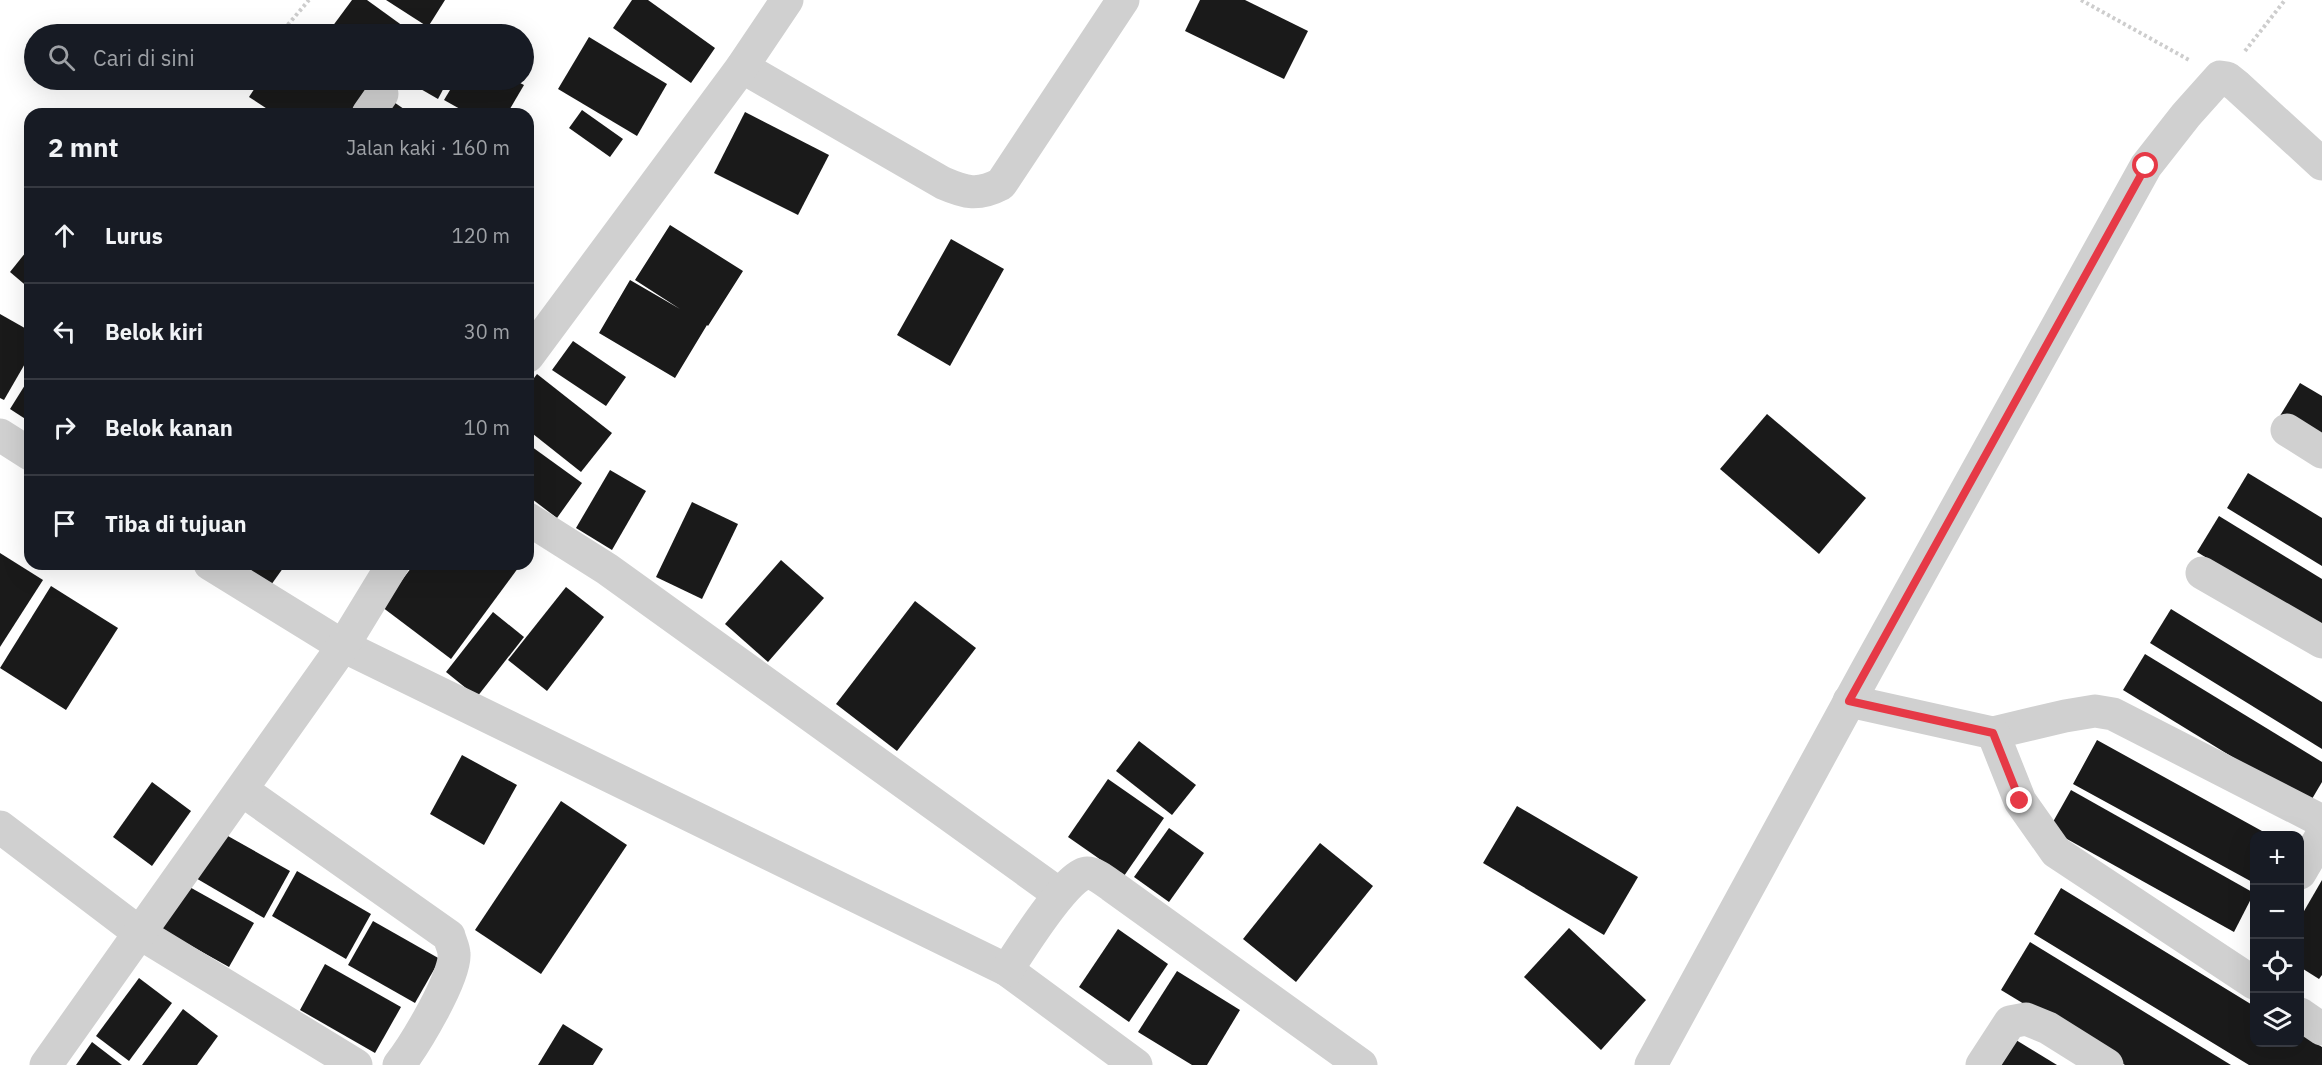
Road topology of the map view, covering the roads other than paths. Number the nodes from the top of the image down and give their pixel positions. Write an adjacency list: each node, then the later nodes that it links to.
1 (788, 0): 3 (street)
2 (1123, 0): 3 (street)
3 (742, 67): 5 (street)
4 (2322, 164): 16 (street)
5 (534, 348)
6 (2287, 430): 9 (street)
7 (0, 435): 8 (street)
8 (24, 450)
9 (2322, 452)
10 (534, 523): 23 (street)
11 (220, 570): 15 (street)
12 (389, 570): 15 (street)
13 (2202, 573): 14 (street)
14 (2322, 642)
15 (343, 646): 18 (street); 26 (street)
16 (1849, 701): 17 (street); 34 (street)
17 (1993, 733): 19 (street); 25 (street)
18 (242, 790): 24 (street); 31 (street)
19 (2322, 821)
20 (0, 827): 24 (street)
21 (2322, 835): 22 (street)
22 (2304, 866)
23 (1059, 894): 26 (street); 33 (street)
24 (141, 934): 29 (street); 30 (street)
25 (2250, 968)
26 (1007, 970): 32 (street)
27 (2304, 1017): 28 (street)
28 (2322, 1029)
29 (46, 1065)
30 (356, 1065)
31 (399, 1065)
32 (1136, 1065)
33 (1361, 1065)
34 (1651, 1065)
35 (1982, 1065): 36 (street)
36 (2107, 1065)

